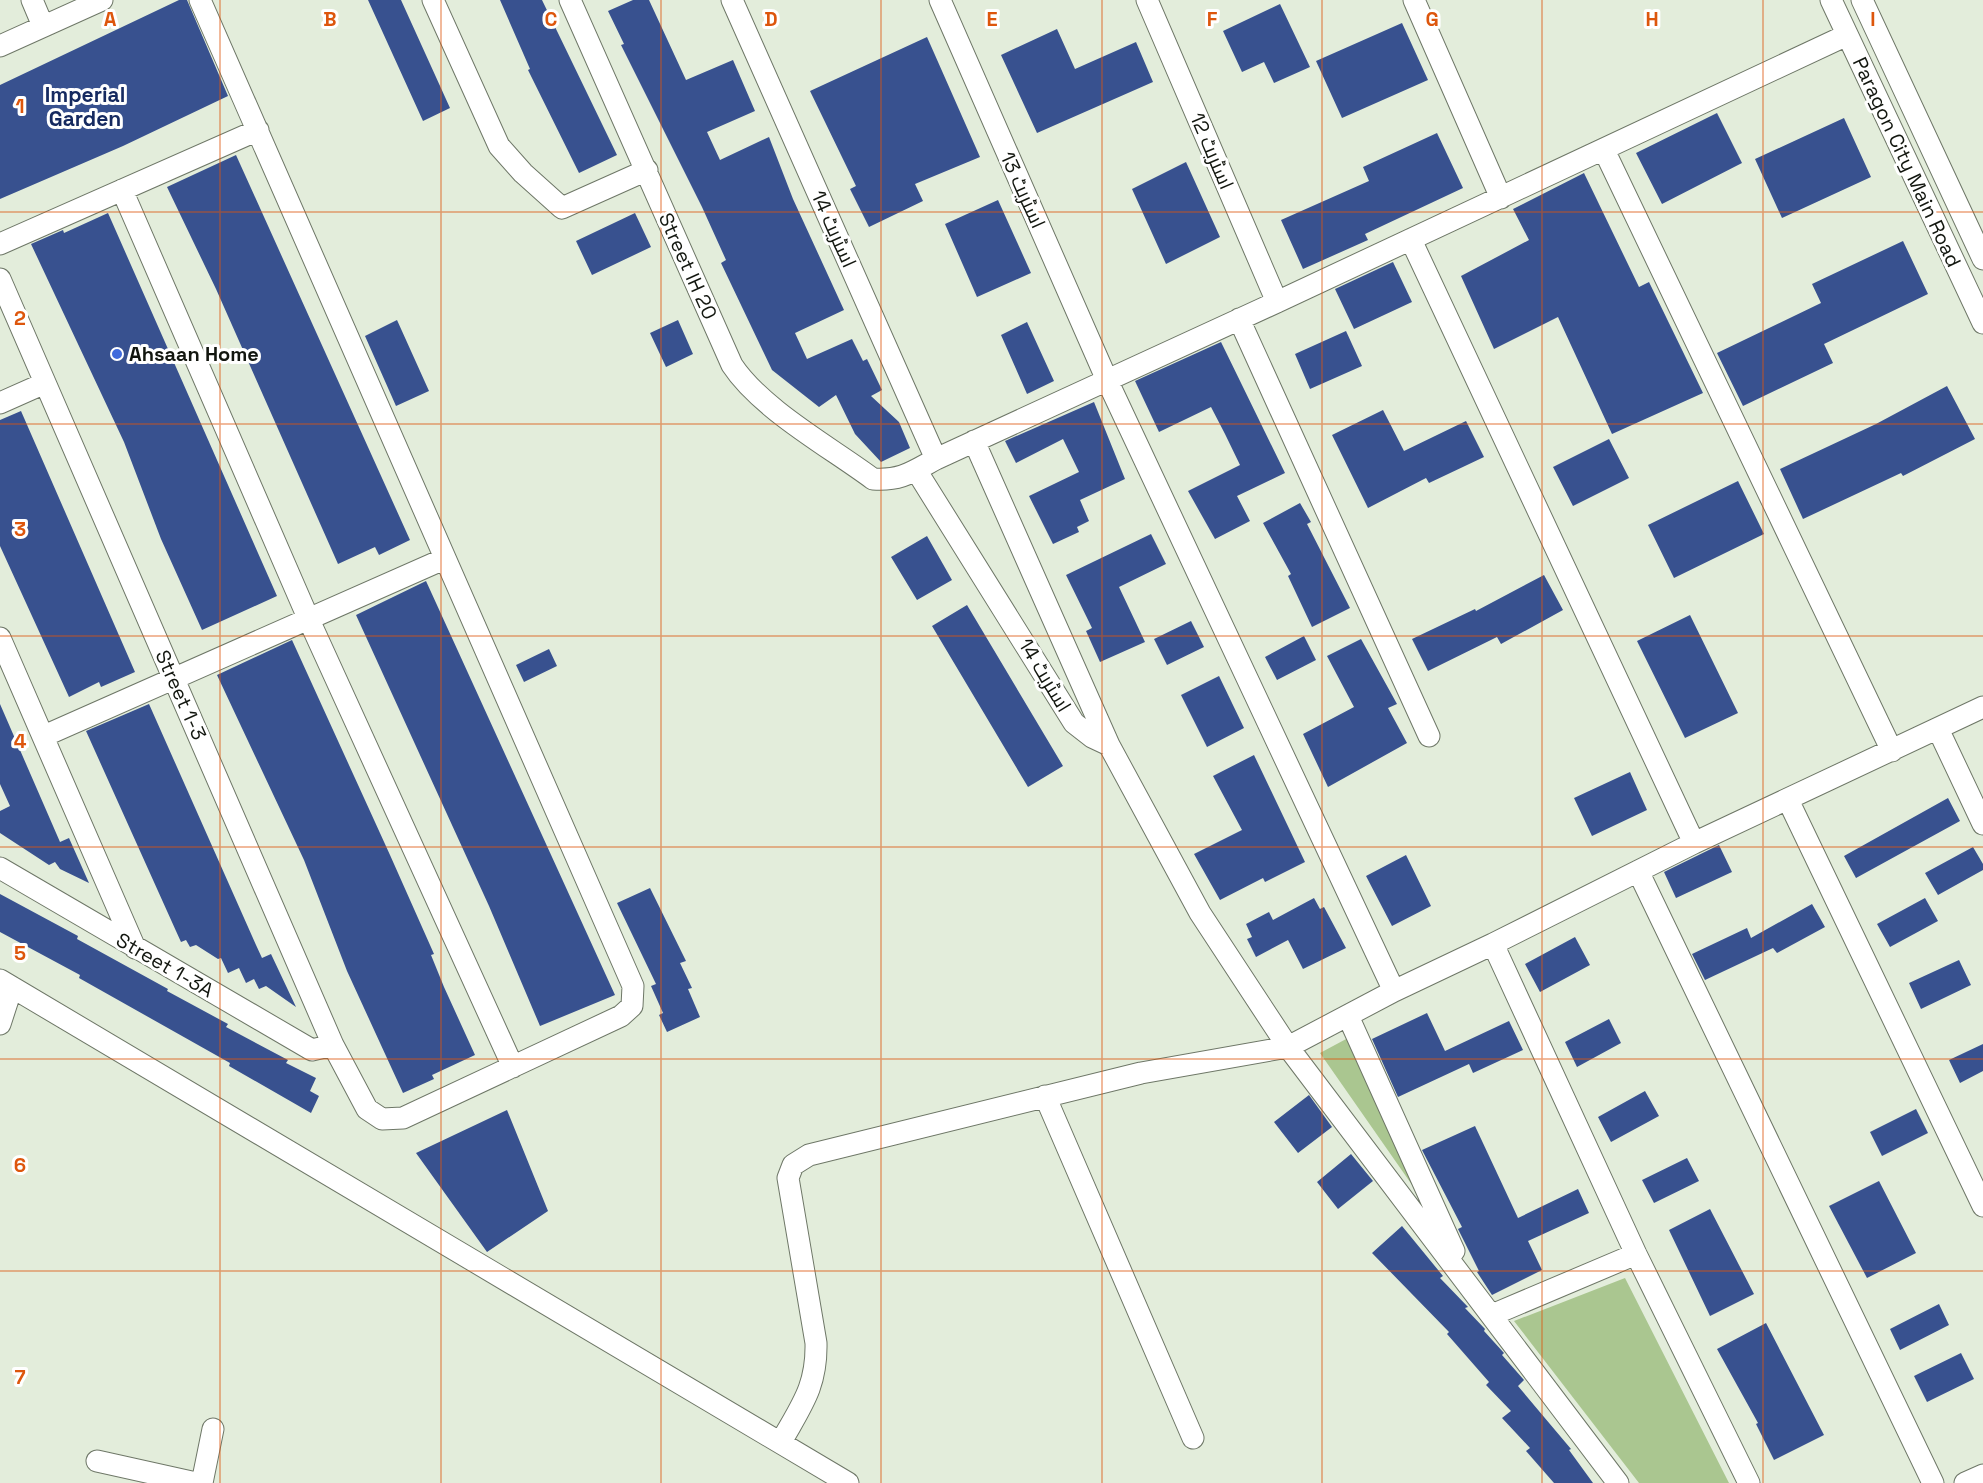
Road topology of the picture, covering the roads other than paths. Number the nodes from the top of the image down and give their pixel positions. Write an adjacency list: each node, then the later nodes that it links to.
1 (32, 0): 12 (street)
2 (102, 0): 12 (street)
3 (200, 0): 15 (street)
4 (433, 0): 17 (street)
5 (570, 0): 17 (street, Street IH 20)
6 (732, 0): 31 (street, اسٹریٹ 14)
7 (940, 0): 27 (street, اسٹریٹ 13)
8 (1147, 0): 24 (street, اسٹریٹ 12)
9 (1414, 0): 19 (street)
10 (1831, 0): 13 (street, Paragon City Main Road)
11 (1863, 0): 22 (street, Paragon City Main Road)
12 (43, 26): 14 (street)
13 (1847, 35): 16 (street); 26 (street, Paragon City Main Road)
14 (0, 46)
15 (258, 130): 18 (street); 33 (street)
16 (1604, 150): 19 (street); 42 (street)
17 (646, 170): 32 (street, Street IH 20)
18 (122, 190): 21 (street); 34 (street)
19 (1501, 198): 20 (street)
20 (1411, 240): 24 (street); 45 (street)
21 (0, 244)
22 (1983, 259)
23 (0, 279): 28 (street, Street 1-3)
24 (1277, 302): 25 (street)
25 (1239, 319): 27 (street); 40 (street)
26 (1983, 323)
27 (1107, 380): 30 (street); 51 (street, اسٹریٹ 13)
28 (45, 383): 29 (street); 36 (street, Street 1-3)
29 (0, 403)
30 (974, 441): 31 (street); 41 (street)
31 (936, 459): 32 (street)
32 (916, 470): 41 (street, اسٹریٹ 14)
33 (444, 559): 34 (street); 56 (street)
34 (309, 620): 36 (street); 56 (street)
35 (0, 638): 39 (street)
36 (173, 678): 39 (street); 54 (street, Street 1-3)
37 (1983, 707): 38 (street)
38 (1938, 729): 42 (street); 44 (street)
39 (44, 736): 49 (street)
40 (1429, 736)
41 (1109, 745): 55 (street)
42 (1892, 750): 43 (street)
43 (1788, 800): 45 (street); 58 (street)
44 (1983, 824)
45 (1694, 843): 47 (street)
46 (0, 868): 49 (street, Street 1-3A)
47 (1638, 871): 48 (street); 72 (street)
48 (1493, 944): 51 (street); 59 (street)
49 (135, 948): 54 (street, Street 1-3A)
50 (6, 983): 53 (street); 64 (street)
51 (1394, 991): 52 (street)
52 (1348, 1016): 55 (street); 60 (street)
53 (0, 1024)
54 (333, 1045): 56 (street, Street 1-3)
55 (1288, 1047): 57 (street); 60 (street)
56 (513, 1067)
57 (1045, 1096): 63 (street); 64 (street)
58 (1983, 1206)
59 (1636, 1254): 61 (street); 71 (street)
60 (1467, 1280): 61 (street)
61 (1492, 1315): 70 (street)
62 (213, 1429): 68 (street)
63 (1193, 1438)
64 (781, 1442): 69 (street)
65 (97, 1461): 67 (street)
66 (1983, 1475): 73 (street)
67 (196, 1483)
68 (202, 1483)
69 (848, 1483)
70 (1618, 1483)
71 (1749, 1483)
72 (1933, 1483)
73 (1965, 1483)

